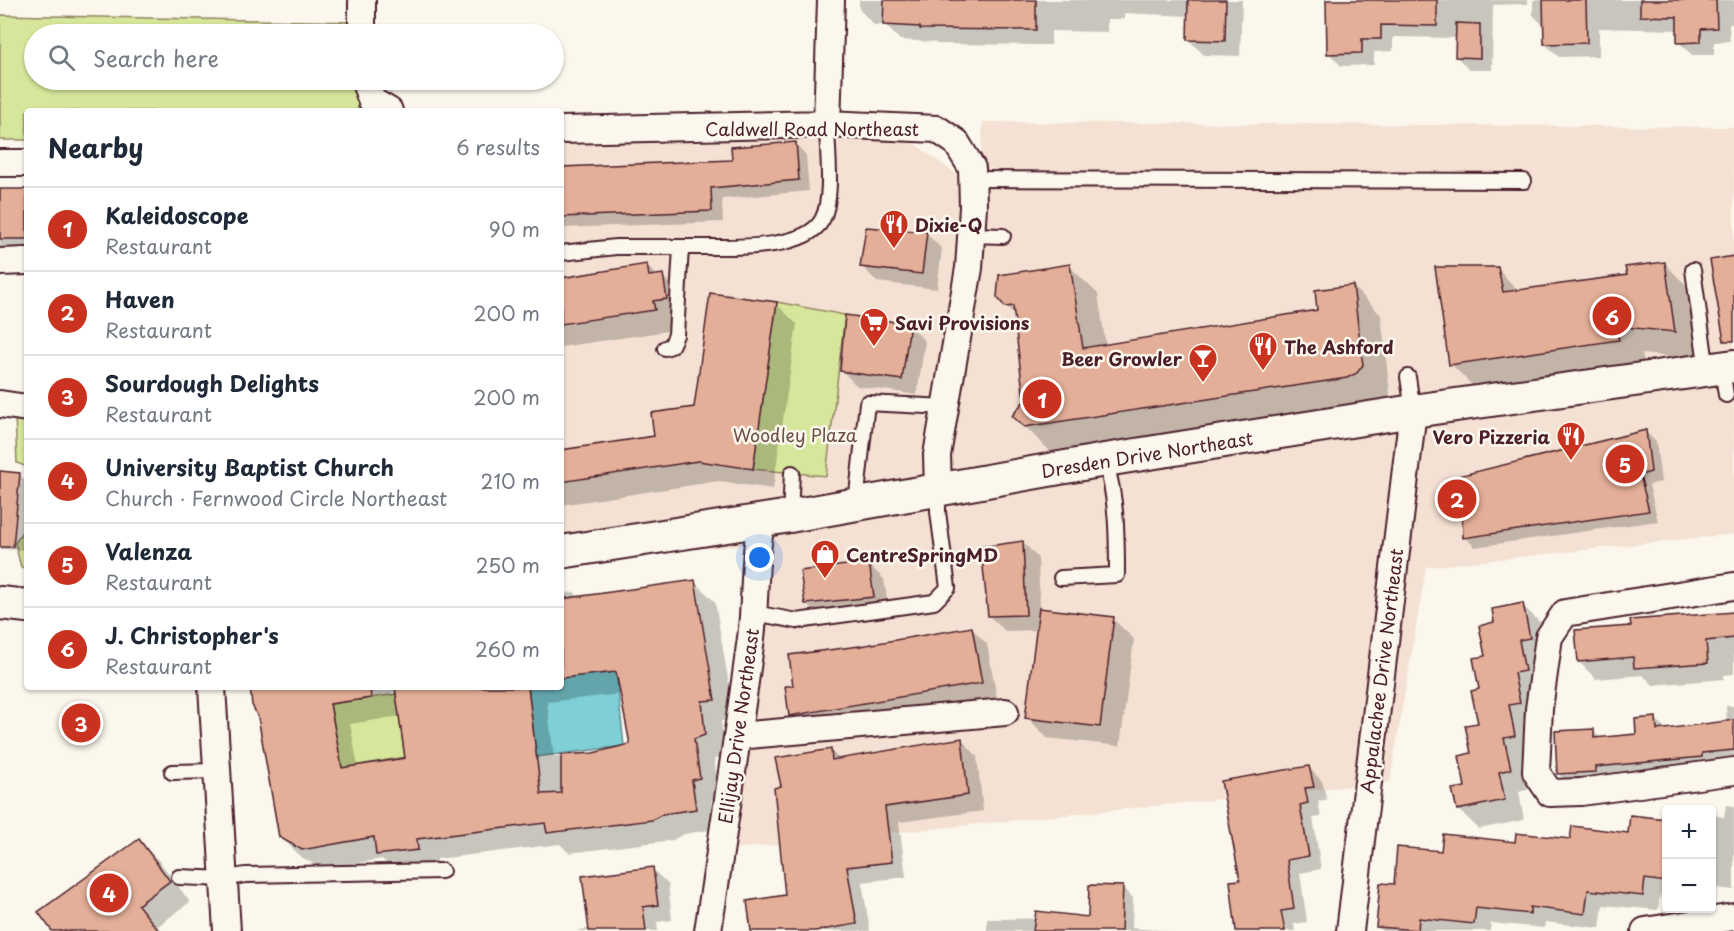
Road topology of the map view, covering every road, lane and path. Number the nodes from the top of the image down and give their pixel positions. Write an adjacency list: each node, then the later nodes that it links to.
1 (362, 0): 3 (street)
2 (831, 0): 6 (street)
3 (362, 24)
4 (368, 90): 5 (street)
5 (384, 108)
6 (827, 124): 7 (street, Caldwell Road Northeast); 10 (street, Caldwell Road Northeast); 14 (lane)
7 (564, 130)
8 (0, 163): 9 (street)
9 (24, 163)
10 (974, 179): 11 (lane); 12 (street, Caldwell Road Northeast)
11 (1524, 181)
12 (971, 235): 13 (lane); 23 (street, Caldwell Road Northeast)
13 (1003, 237)
14 (681, 247): 15 (lane); 19 (lane)
15 (564, 253)
16 (24, 261): 17 (street)
17 (0, 262)
18 (1693, 270): 20 (lane)
19 (665, 348)
20 (1722, 375): 25 (street, Dresden Drive Northeast)
21 (1408, 377): 25 (lane)
22 (0, 404): 24 (street)
23 (945, 407): 28 (street, Caldwell Road Northeast); 29 (lane)
24 (24, 408)
25 (1413, 411): 26 (street, Dresden Drive Northeast); 49 (street, Appalachee Drive Northeast)
26 (1105, 460): 28 (street, Dresden Drive Northeast); 32 (lane)
27 (792, 473): 30 (lane)
28 (939, 489): 29 (street, Dresden Drive Northeast); 36 (lane)
29 (856, 504): 30 (street, Dresden Drive Northeast)
30 (776, 518): 31 (street, Dresden Drive Northeast); 36 (street, Ellijay Drive Northeast)
31 (564, 552)
32 (1061, 579)
33 (1734, 586): 41 (street)
34 (0, 603): 35 (street)
35 (24, 606)
36 (754, 612): 39 (street, Ellijay Drive Northeast)
37 (212, 690): 40 (street)
38 (1005, 712): 39 (street)
39 (738, 736): 48 (street, Ellijay Drive Northeast)
40 (217, 771): 42 (lane); 45 (street)
41 (1734, 771)
42 (172, 772)
43 (442, 871): 45 (lane)
44 (179, 877): 45 (lane)
45 (224, 879): 47 (street)
46 (1734, 917): 50 (street)
47 (227, 931)
48 (708, 931)
49 (1350, 931)
50 (1645, 931)

